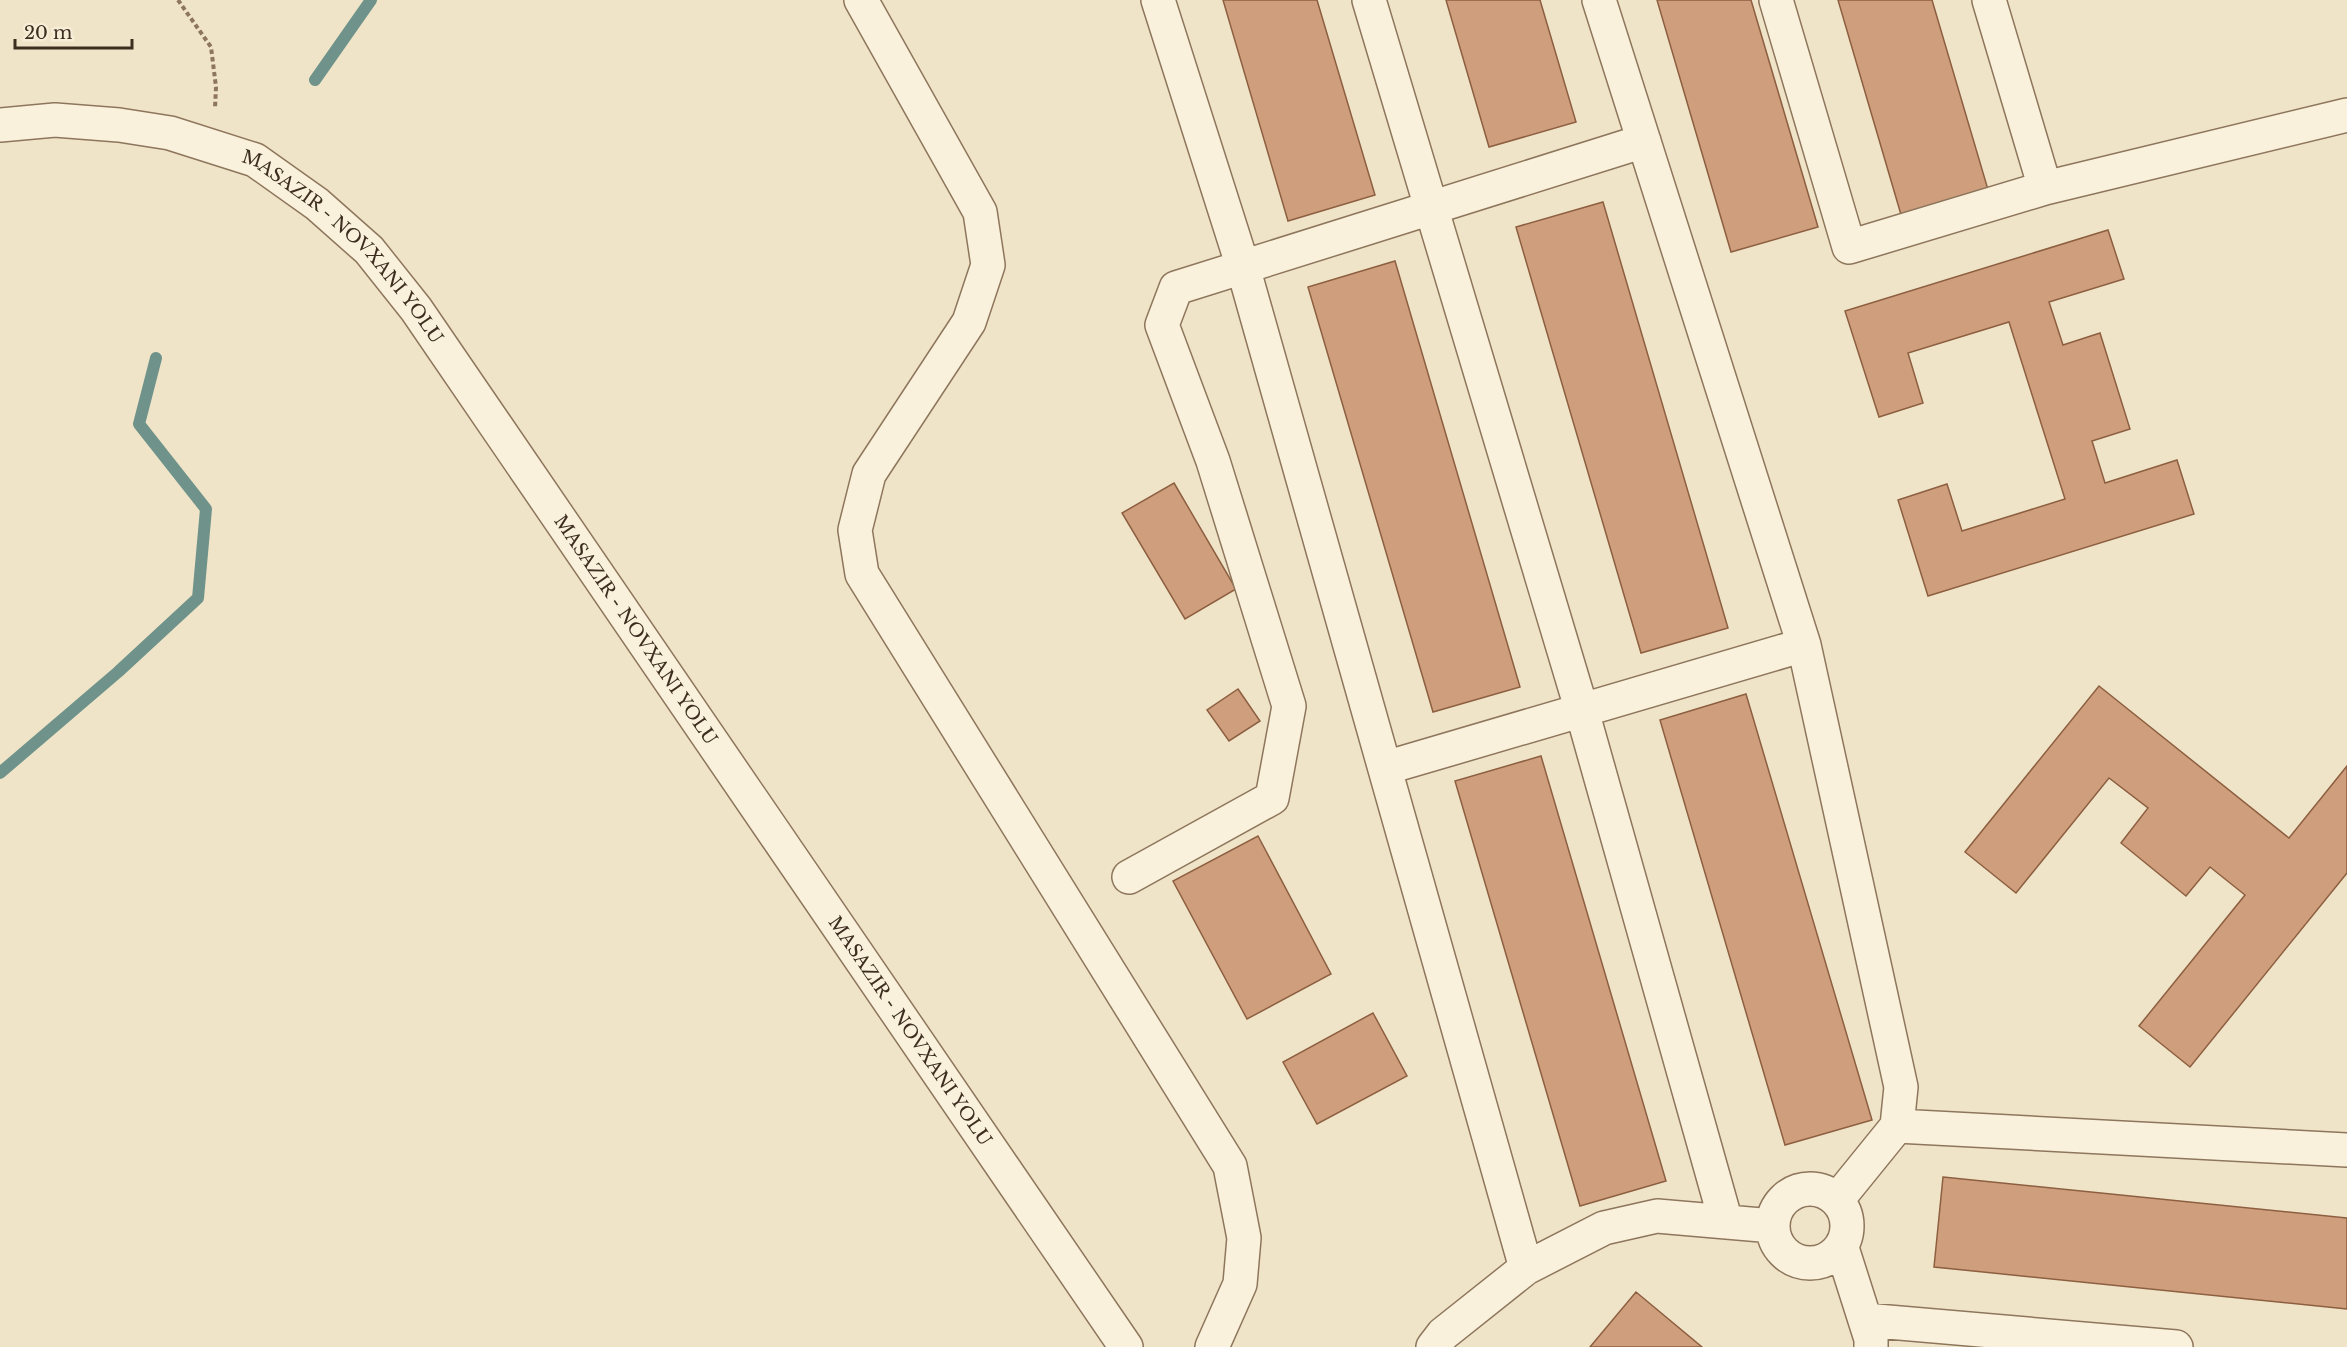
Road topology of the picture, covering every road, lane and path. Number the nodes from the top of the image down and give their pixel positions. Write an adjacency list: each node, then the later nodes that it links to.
1 (178, 0): 11 (path)
2 (861, 0): 29 (street)
3 (1158, 0): 14 (street)
4 (1369, 0): 13 (street)
5 (1599, 0): 10 (street)
6 (1776, 0): 12 (street)
7 (1989, 0): 12 (street)
8 (2347, 115): 12 (street)
9 (0, 125): 11 (street)
10 (1644, 141): 13 (street); 15 (street)
11 (212, 146): 28 (street)
12 (2045, 188)
13 (1431, 208): 14 (street); 16 (street)
14 (1243, 267): 17 (street); 18 (street)
15 (1804, 645): 16 (street); 19 (street)
16 (1582, 711): 17 (street); 22 (street)
17 (1385, 768): 25 (street)
18 (1130, 877)
19 (1897, 1126): 20 (street); 21 (street)
20 (2347, 1150)
21 (1838, 1200): 23 (street); 24 (street)
22 (1726, 1222): 23 (street); 25 (street)
23 (1773, 1226): 24 (street)
24 (1842, 1248): 26 (street)
25 (1526, 1268): 27 (street)
26 (1868, 1334): 30 (street)
27 (1432, 1343)
28 (1126, 1347)
29 (1212, 1347)
30 (2176, 1347)

